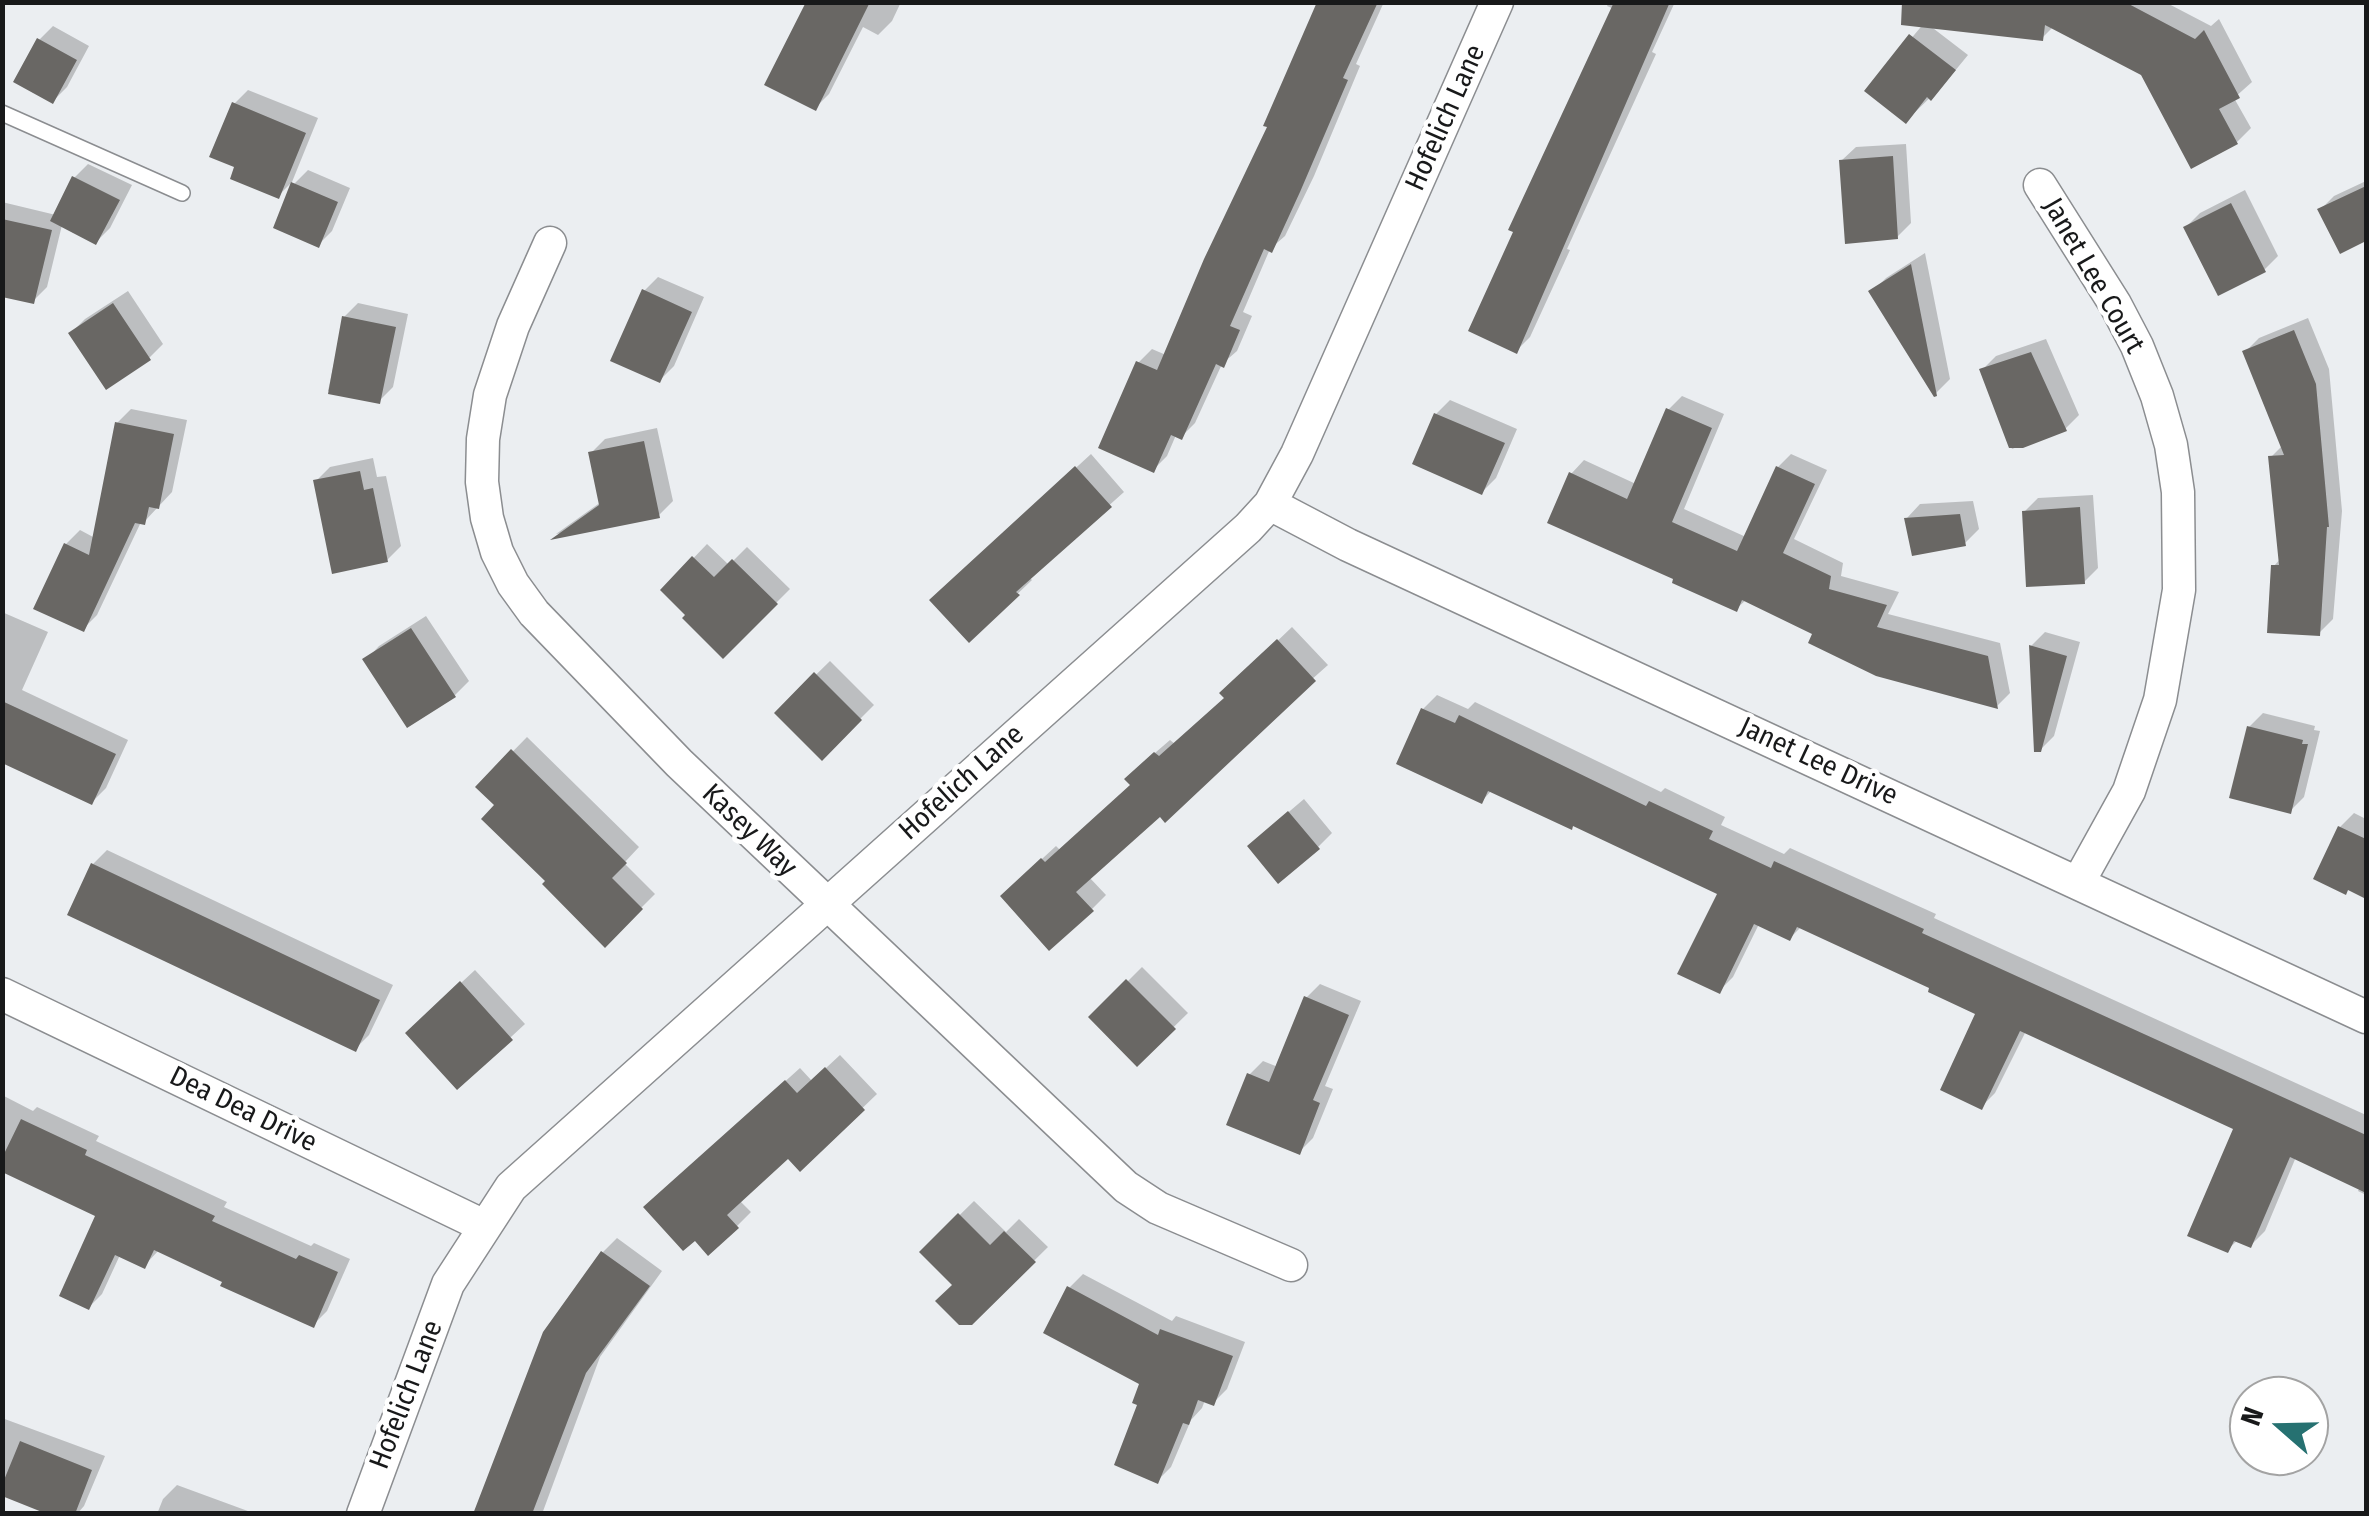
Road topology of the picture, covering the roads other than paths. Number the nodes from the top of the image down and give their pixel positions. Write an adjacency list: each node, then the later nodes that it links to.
1 (1498, 2): 6 (street, Hofelich Lane)
2 (2, 113): 4 (lane)
3 (2040, 185): 7 (street, Janet Lee Court)
4 (182, 192)
5 (550, 243): 8 (street, Kasey Way)
6 (1270, 504): 7 (street, Janet Lee Drive); 8 (street, Hofelich Lane)
7 (2078, 882): 10 (street, Janet Lee Drive)
8 (826, 905): 11 (street, Hofelich Lane); 12 (street, Kasey Way)
9 (2, 994): 11 (street, Dea Dea Drive)
10 (2366, 1017)
11 (484, 1226): 13 (street, Hofelich Lane)
12 (1290, 1265)
13 (362, 1514)

